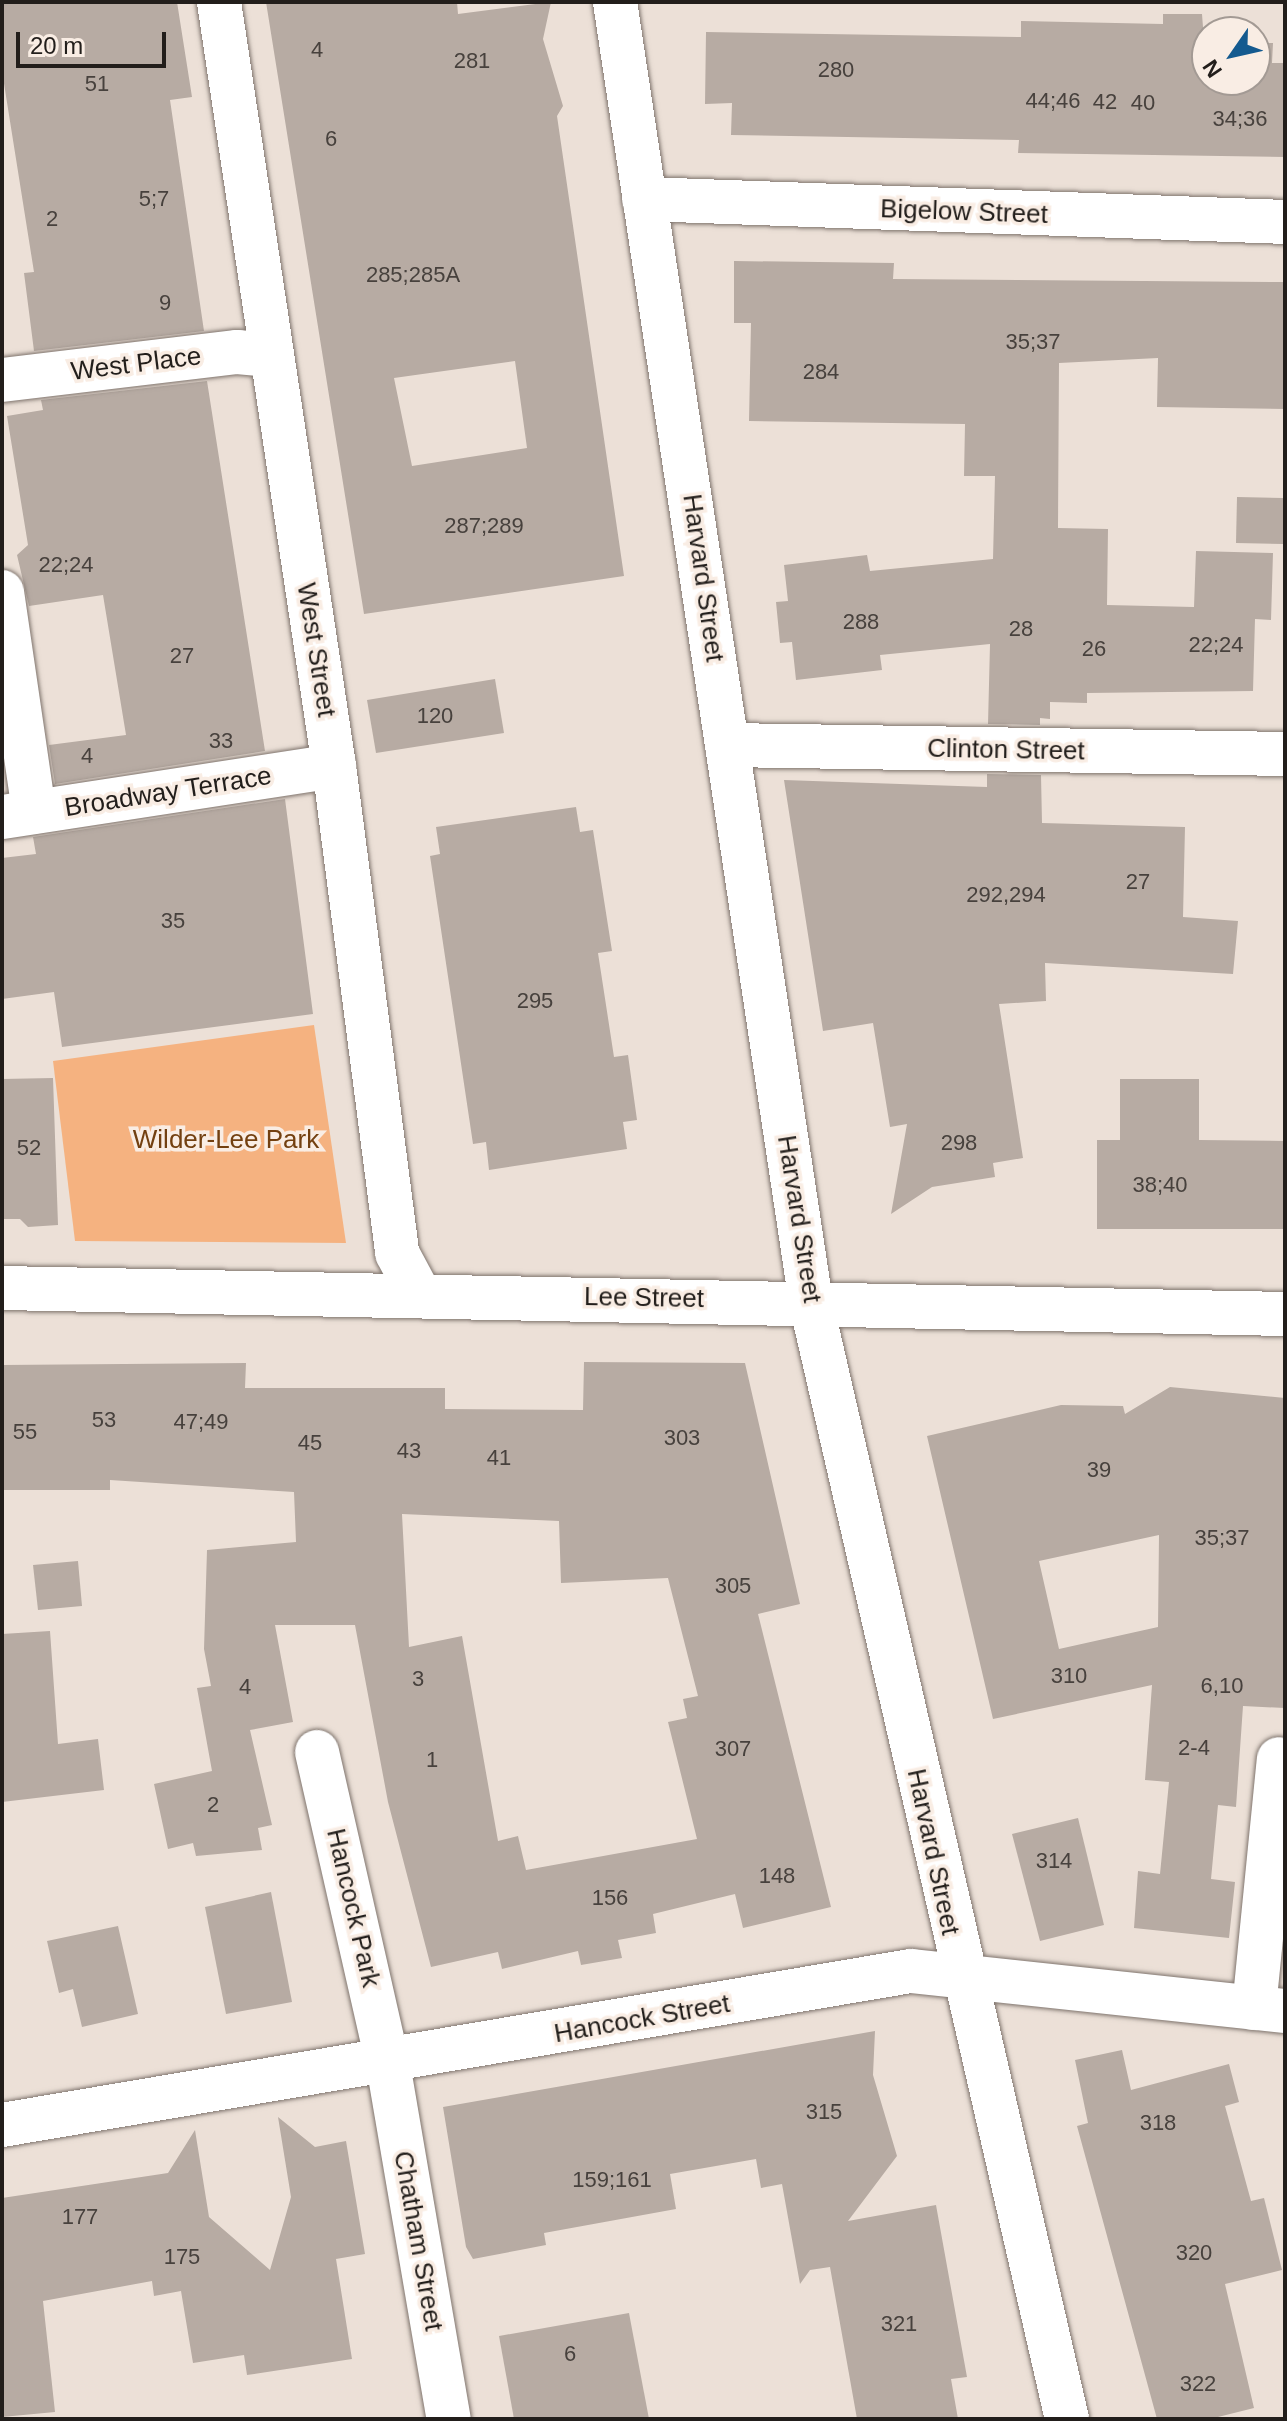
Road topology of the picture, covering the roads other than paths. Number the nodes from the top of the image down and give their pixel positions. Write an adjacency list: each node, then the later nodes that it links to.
1 (219, 2): 5 (street, West Street)
2 (615, 2): 3 (street, Harvard Street)
3 (644, 199): 4 (street, Bigelow Street); 8 (street, Harvard Street)
4 (1285, 222)
5 (271, 355): 6 (street, West Place); 10 (street, West Street)
6 (2, 380)
7 (2, 592): 11 (street)
8 (727, 745): 9 (street, Clinton Street); 14 (street, Harvard Street)
9 (1285, 754)
10 (334, 766): 11 (street, Broadway Terrace); 13 (street, West Street)
11 (18, 814)
12 (2, 1288): 13 (street, Lee Street)
13 (419, 1294): 14 (street, Lee Street)
14 (811, 1303): 15 (street, Lee Street); 18 (street, Harvard Street)
15 (1285, 1314)
16 (317, 1752): 20 (street, Hancock Park)
17 (1279, 1759): 19 (street)
18 (960, 1976): 19 (street, Hancock Street); 20 (street, Hancock Street); 23 (street, Harvard Street)
19 (1269, 2010)
20 (388, 2064): 21 (street, Hancock Street); 22 (street, Chatham Street)
21 (2, 2125)
22 (449, 2419)
23 (1067, 2419)

